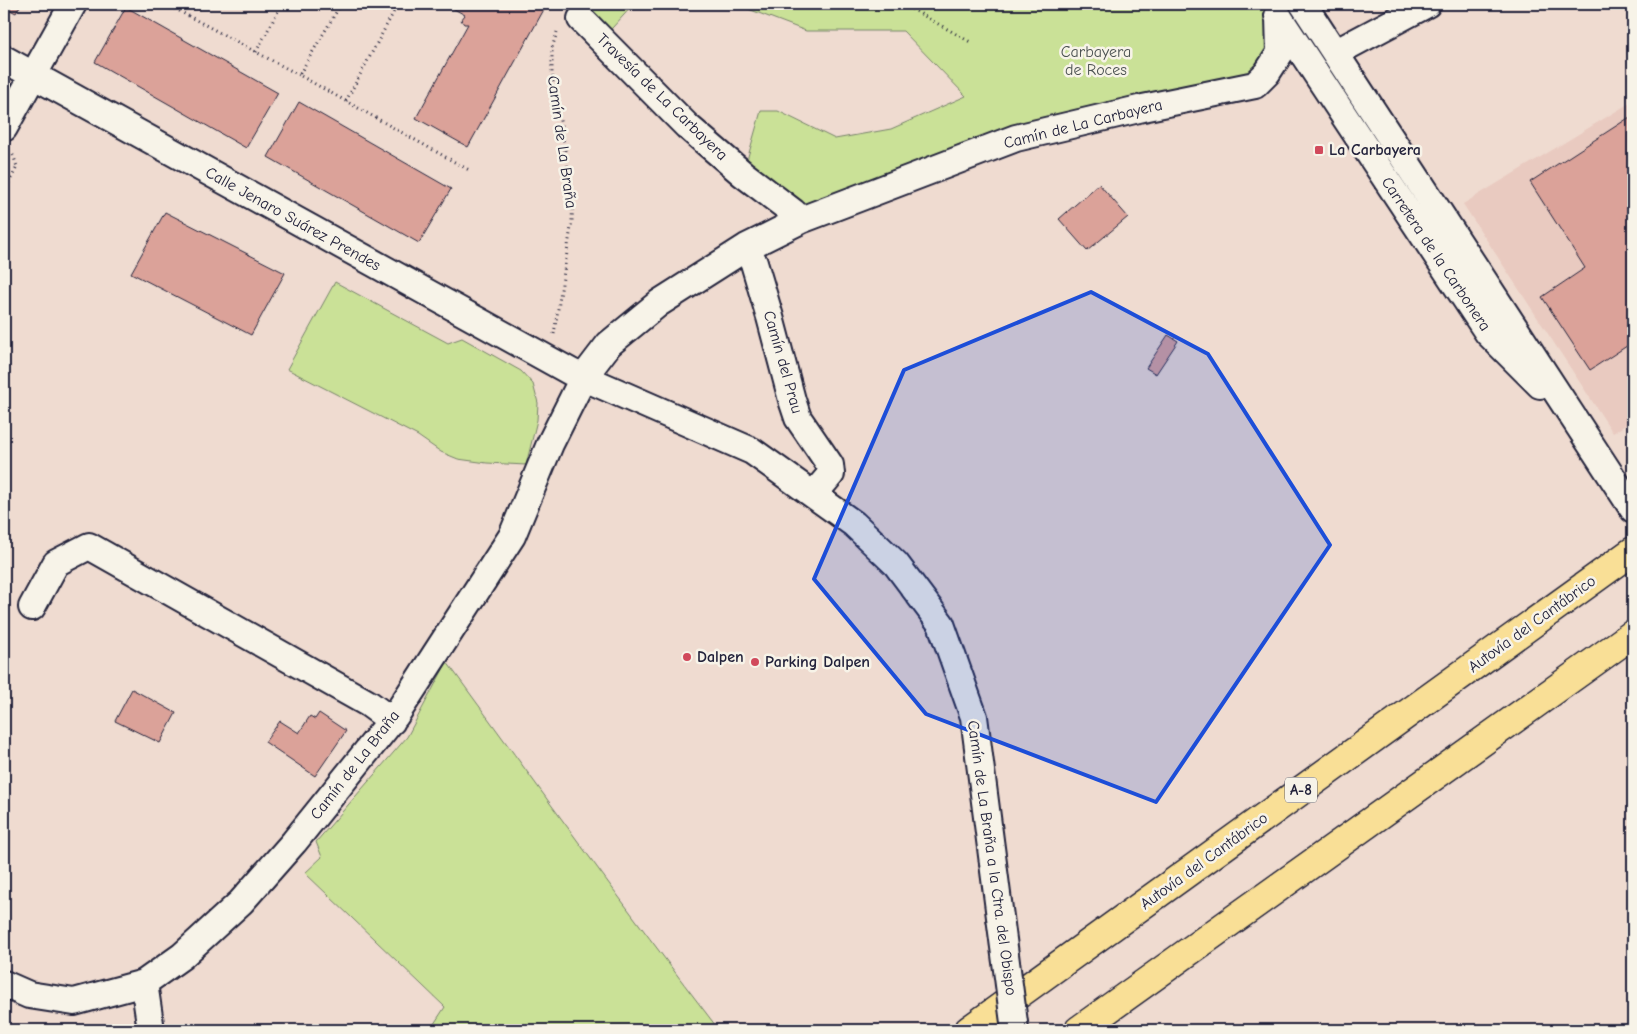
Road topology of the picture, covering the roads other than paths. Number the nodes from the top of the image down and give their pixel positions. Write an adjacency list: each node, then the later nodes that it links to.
1 (73, 4): 8 (street)
2 (1303, 4): 6 (street, Carretera de la Carbonera)
3 (1427, 4): 6 (street)
4 (1275, 10): 10 (street, Camín de La Carbayera); 13 (street, Carretera de la Carbonera)
5 (581, 19): 10 (street, Travesía de La Carbayera)
6 (1335, 53): 13 (street, Carretera de la Carbonera)
7 (4, 59): 8 (street, Calle Jenaro Suárez Prendes)
8 (33, 75): 9 (street); 12 (street, Calle Jenaro Suárez Prendes)
9 (4, 128)
10 (801, 220): 11 (street, Camín de La Carbayera)
11 (747, 247): 12 (street, Camín de La Braña); 14 (street, Camín del Prau)
12 (583, 378): 14 (street, Camín de La Braña a la Ctra. del Obispo); 19 (street, Camín de La Braña)
13 (1579, 425): 15 (street, Carretera de la Carbonera)
14 (814, 494): 24 (street, Camín de La Braña a la Ctra. del Obispo, bridge)
15 (1633, 509)
16 (1633, 551): 23 (highway, Autovía del Cantábrico / A-8)
17 (32, 607): 19 (street)
18 (1633, 634): 25 (highway)
19 (392, 721): 20 (street, Camín de La Braña)
20 (144, 983): 21 (street, Camín de La Braña); 22 (street)
21 (4, 984)
22 (152, 1030)
23 (969, 1030)
24 (1015, 1030)
25 (1079, 1030)

